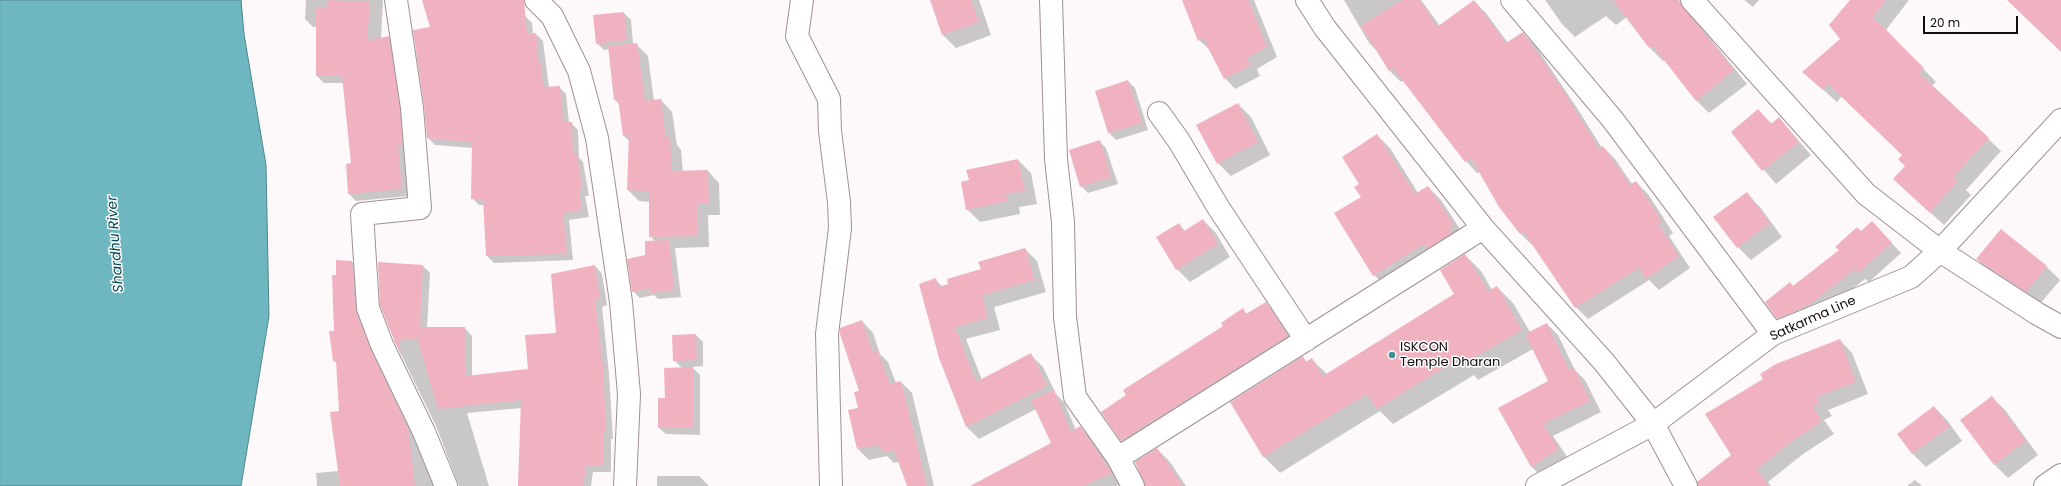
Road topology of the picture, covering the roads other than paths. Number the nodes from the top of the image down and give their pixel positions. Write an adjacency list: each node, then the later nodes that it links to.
1 (396, 0): 18 (street)
2 (536, 0): 19 (street)
3 (802, 0): 20 (street)
4 (1051, 0): 16 (street)
5 (1307, 0): 10 (street)
6 (1512, 0): 13 (street)
7 (1692, 0): 11 (street)
8 (1159, 113): 14 (street)
9 (2061, 120): 11 (street, Satkarma Line)
10 (1483, 228): 14 (street); 15 (street)
11 (1940, 251): 12 (street); 13 (street, Satkarma Line)
12 (2061, 326)
13 (1774, 334): 15 (street, Satkarma Line)
14 (1306, 340): 16 (street)
15 (1653, 424): 22 (street, Satkarma Line); 23 (street)
16 (1118, 458): 21 (street)
17 (2061, 475): 24 (street)
18 (446, 486)
19 (625, 486)
20 (831, 486)
21 (1133, 486)
22 (1537, 486)
23 (1686, 486)
24 (2045, 486)

